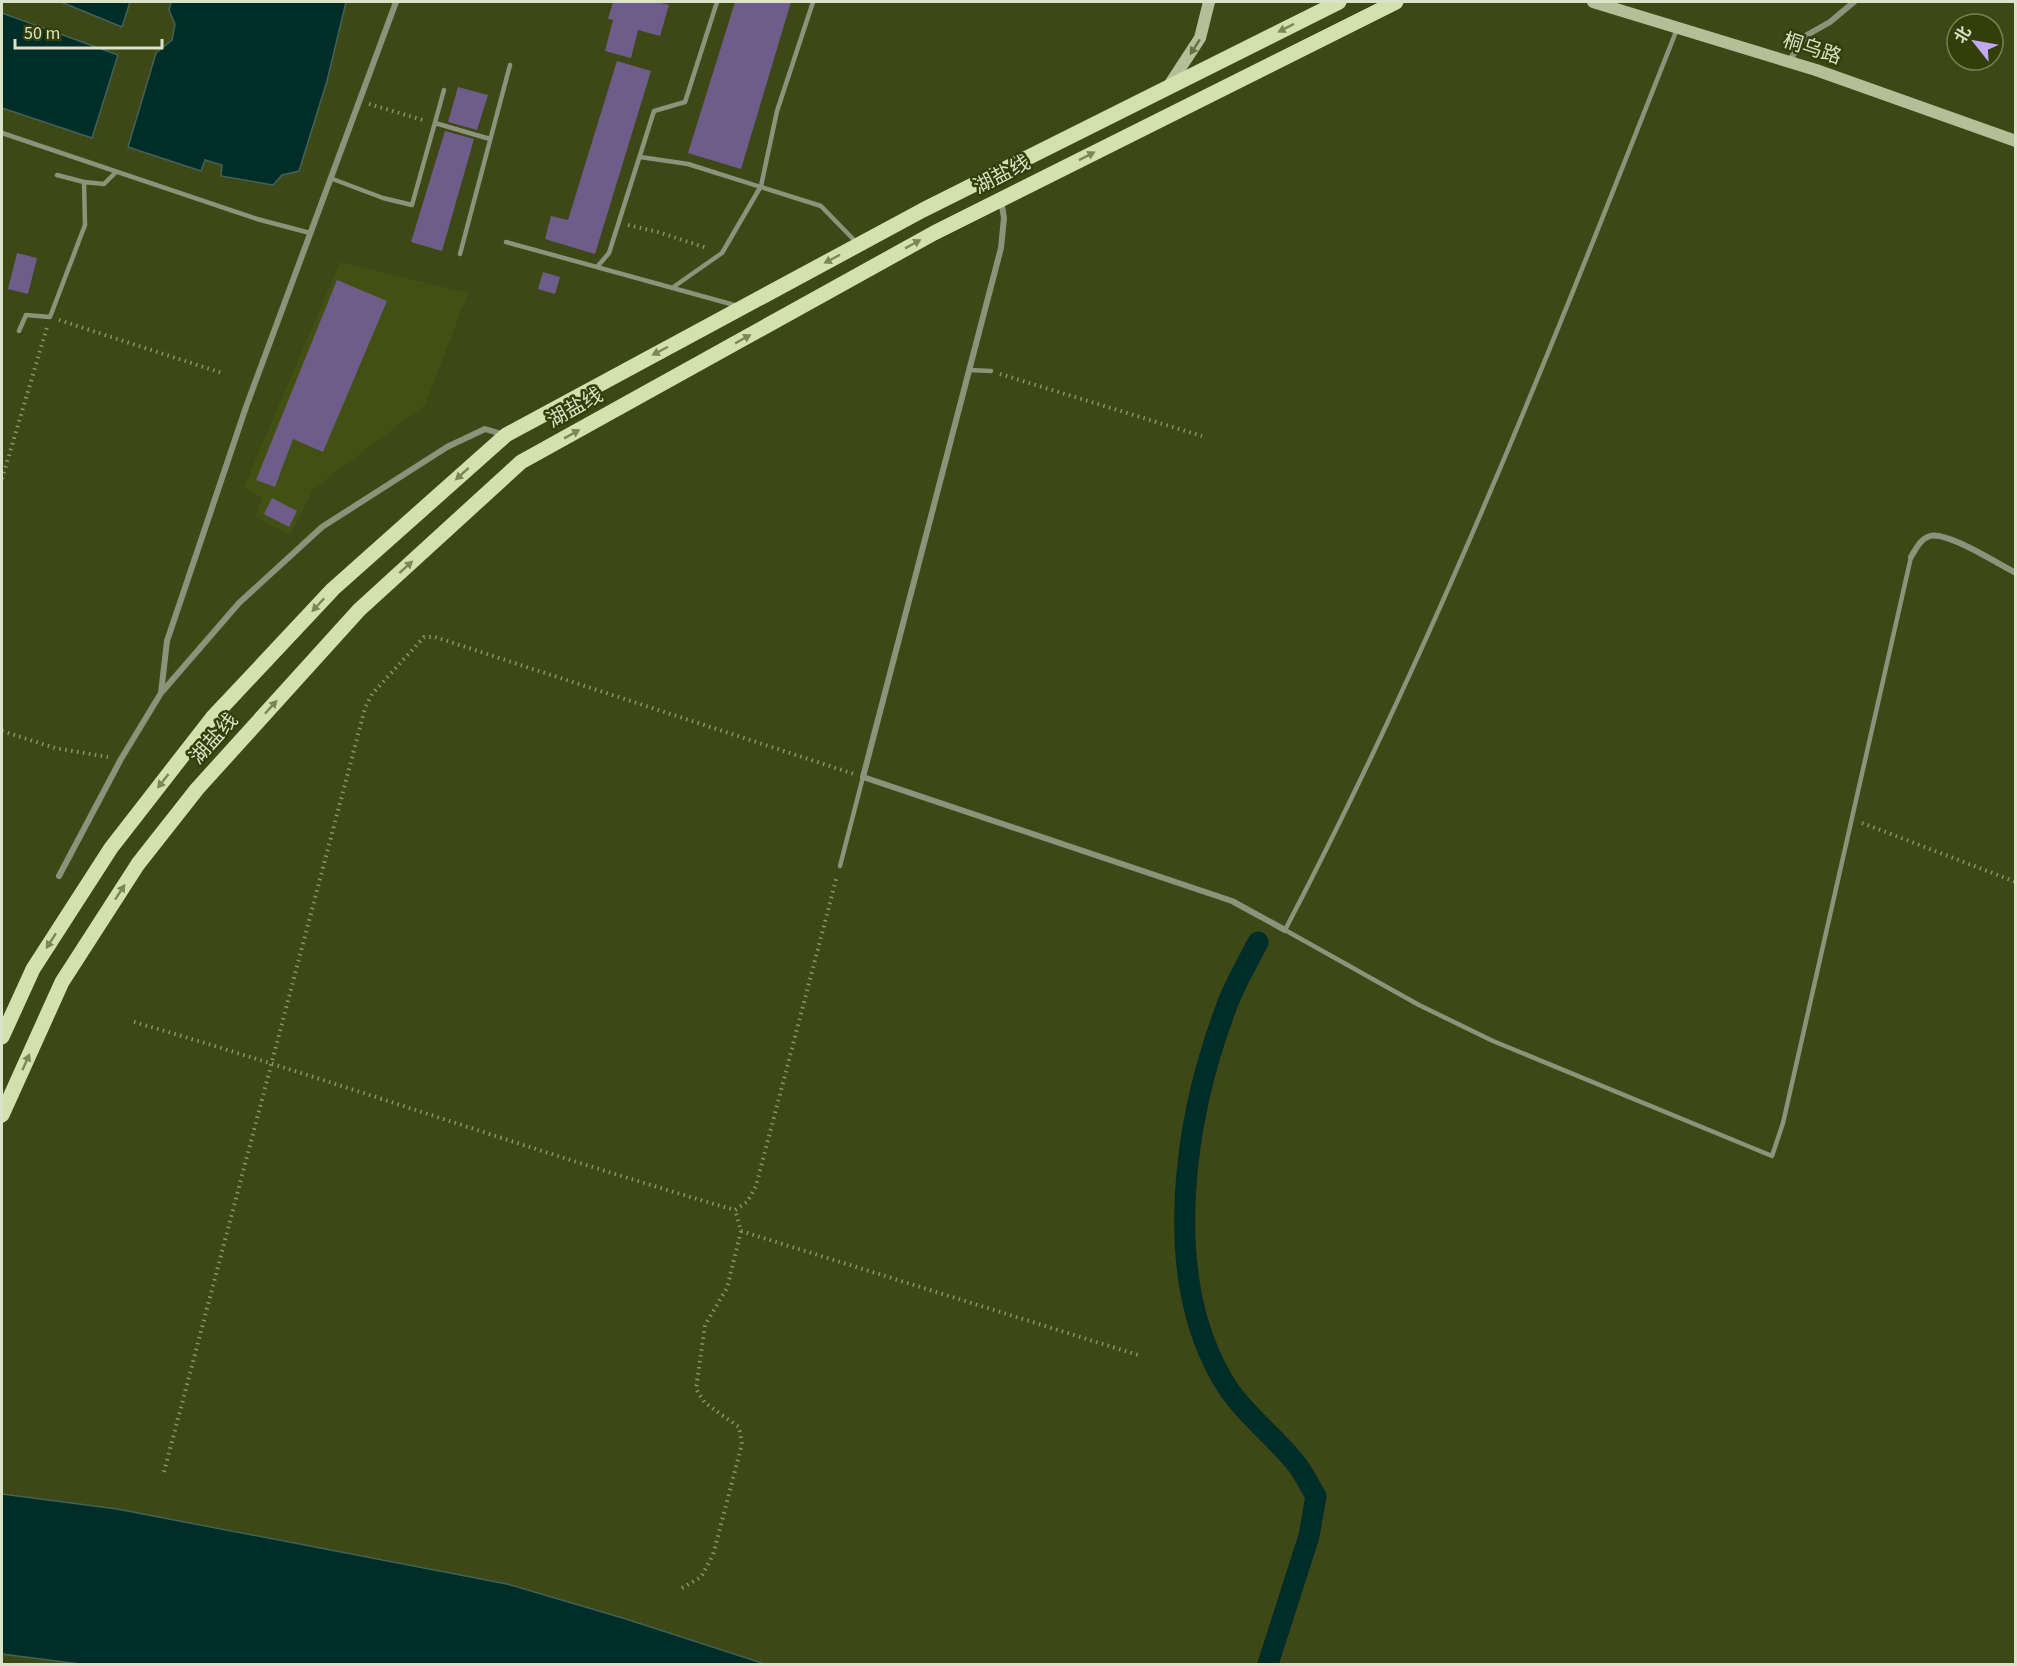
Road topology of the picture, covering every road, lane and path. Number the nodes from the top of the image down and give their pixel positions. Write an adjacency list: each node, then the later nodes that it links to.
1 (396, 2): 14 (street)
2 (717, 2): 19 (lane)
3 (813, 2): 24 (lane)
4 (1209, 2): 12 (street, one-way to 12)
5 (1339, 2): 12 (main road, 湖盐线, one-way to 12)
6 (1396, 2): 25 (main road, 湖盐线, one-way to 6)
7 (1593, 2): 9 (street, 桐乌路)
8 (1854, 2): 10 (street)
9 (1678, 27): 10 (street, 桐乌路); 53 (lane)
10 (1789, 62): 18 (street, 桐乌路)
11 (510, 65): 17 (lane)
12 (1168, 87): 29 (main road, 湖盐线)
13 (444, 90): 15 (lane)
14 (359, 101): 15 (path); 22 (street)
15 (435, 123): 17 (lane); 22 (lane)
16 (2, 133): 20 (lane)
17 (490, 139): 31 (lane)
18 (2016, 141)
19 (640, 157): 24 (lane); 26 (lane)
20 (115, 173): 23 (lane); 27 (lane)
21 (57, 175): 23 (lane)
22 (330, 178): 27 (street)
23 (84, 182): 35 (lane)
24 (760, 186): 29 (lane); 30 (lane)
25 (1001, 199): 37 (street); 57 (main road, 湖盐线, one-way to 25)
26 (619, 223): 30 (path); 32 (lane)
27 (310, 232): 45 (street)
28 (506, 242): 32 (lane)
29 (858, 245): 34 (main road, 湖盐线, one-way to 34)
30 (722, 253): 33 (lane)
31 (460, 254)
32 (597, 267): 33 (lane)
33 (672, 288): 34 (lane)
34 (742, 307): 40 (main road, 湖盐线, one-way to 40)
35 (50, 318): 36 (lane); 39 (path); 42 (path)
36 (19, 331)
37 (969, 370): 38 (lane); 48 (street)
38 (991, 371): 41 (path)
39 (222, 373)
40 (506, 435): 45 (street); 55 (main road, 湖盐线, one-way to 55)
41 (1202, 436)
42 (2, 479)
43 (1911, 556): 44 (street); 49 (lane)
44 (2016, 573)
45 (161, 693): 47 (street)
46 (2, 731): 47 (path)
47 (121, 759): 51 (street)
48 (863, 777): 50 (lane); 53 (street); 56 (path)
49 (1852, 821): 52 (path); 53 (lane)
50 (840, 866): 58 (path)
51 (59, 876)
52 (2016, 882)
53 (1285, 930)
54 (134, 1022): 56 (path)
55 (2, 1037)
56 (271, 1062): 58 (path); 61 (path)
57 (2, 1115)
58 (735, 1210): 59 (path)
59 (741, 1231): 60 (path); 62 (path)
60 (1138, 1355)
61 (164, 1472)
62 (682, 1588)

